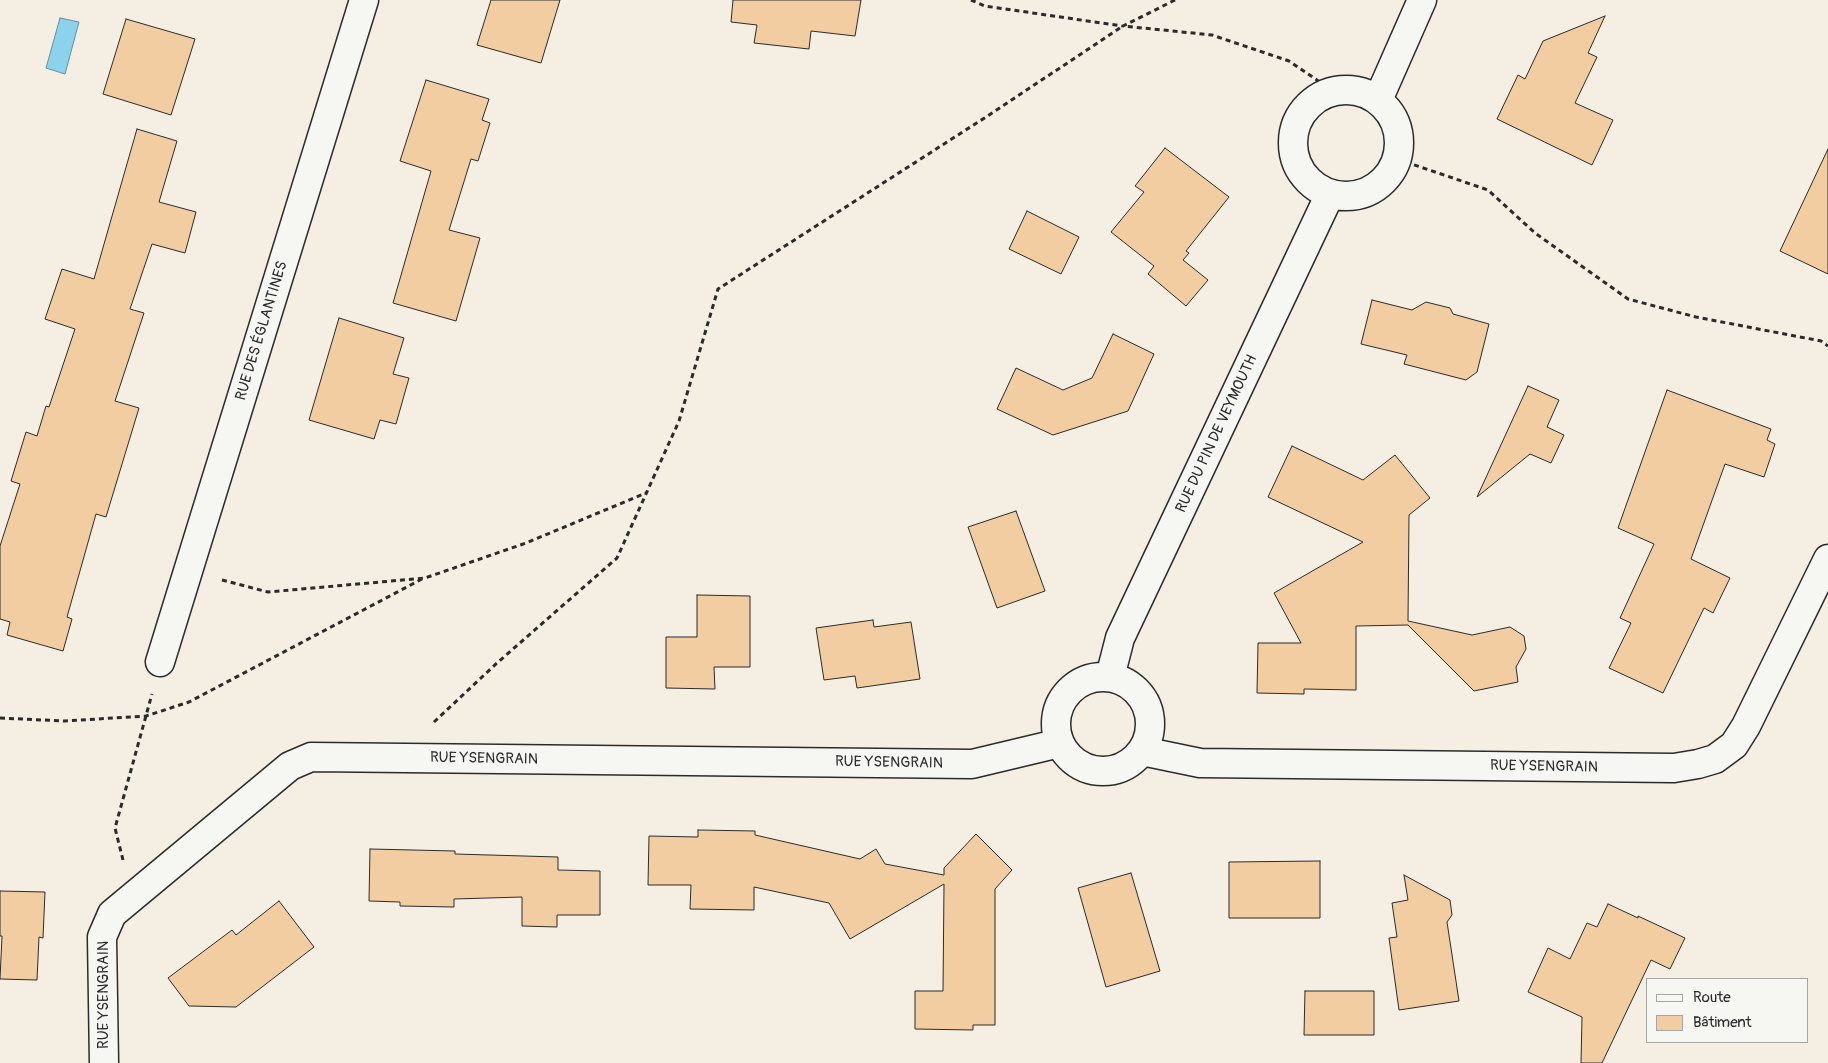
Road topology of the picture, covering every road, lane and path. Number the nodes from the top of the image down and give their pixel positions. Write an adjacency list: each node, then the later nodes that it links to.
1 (364, 0): 13 (street, RUE DES ÉGLANTINES)
2 (971, 0): 5 (path)
3 (1175, 0): 5 (path)
4 (1422, 0): 7 (street)
5 (1123, 26): 6 (path); 11 (path)
6 (1333, 91): 7 (street); 9 (street)
7 (1378, 100): 8 (street)
8 (1397, 159): 9 (street); 10 (path)
9 (1330, 194): 16 (street, RUE DU PIN DE VEYMOUTH)
10 (1828, 346)
11 (646, 493): 14 (path); 19 (path)
12 (1828, 559): 21 (street, RUE YSENGRAIN)
13 (188, 571): 14 (path); 15 (street, RUE DES ÉGLANTINES)
14 (425, 578): 17 (path)
15 (160, 662): 17 (path)
16 (1110, 677): 20 (street); 21 (street)
17 (146, 716): 18 (path); 22 (path)
18 (0, 718)
19 (434, 722)
20 (1060, 743): 21 (street); 23 (street, RUE YSENGRAIN)
21 (1142, 751)
22 (124, 868)
23 (104, 1063)

